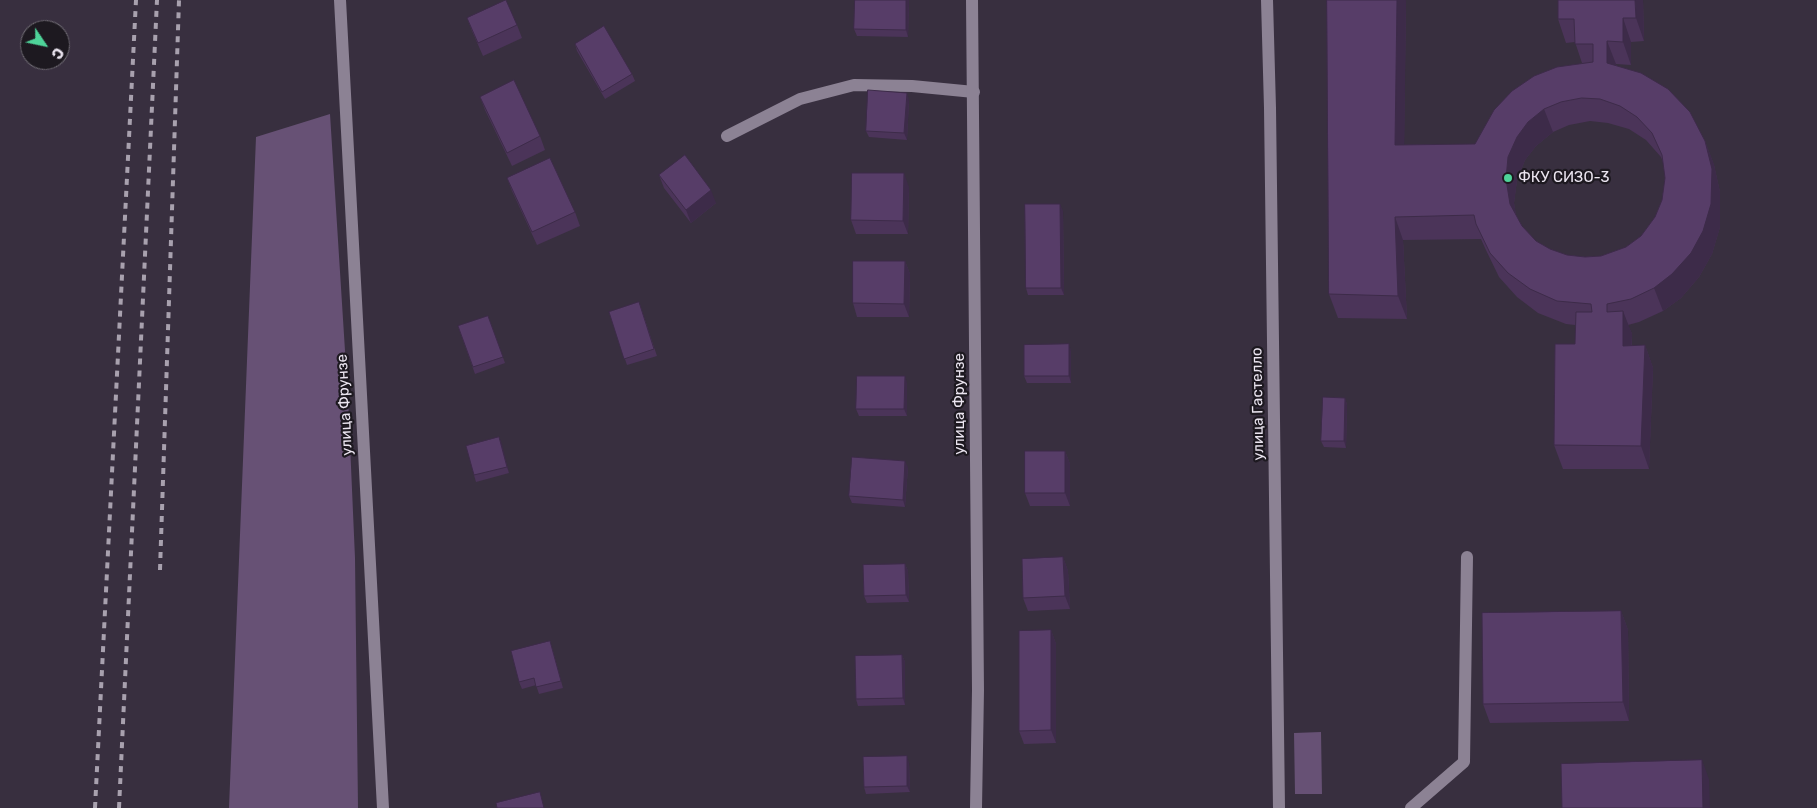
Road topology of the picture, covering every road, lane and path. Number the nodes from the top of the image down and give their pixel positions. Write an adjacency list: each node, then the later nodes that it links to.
1 (340, 0): 7 (street, улица Фрунзе)
2 (972, 0): 4 (street, улица Фрунзе)
3 (1266, 0): 9 (street, улица Гастелло)
4 (974, 92): 5 (street); 8 (street, улица Фрунзе)
5 (726, 136)
6 (1467, 557): 10 (street)
7 (383, 808)
8 (976, 808)
9 (1279, 808)
10 (1412, 808)

